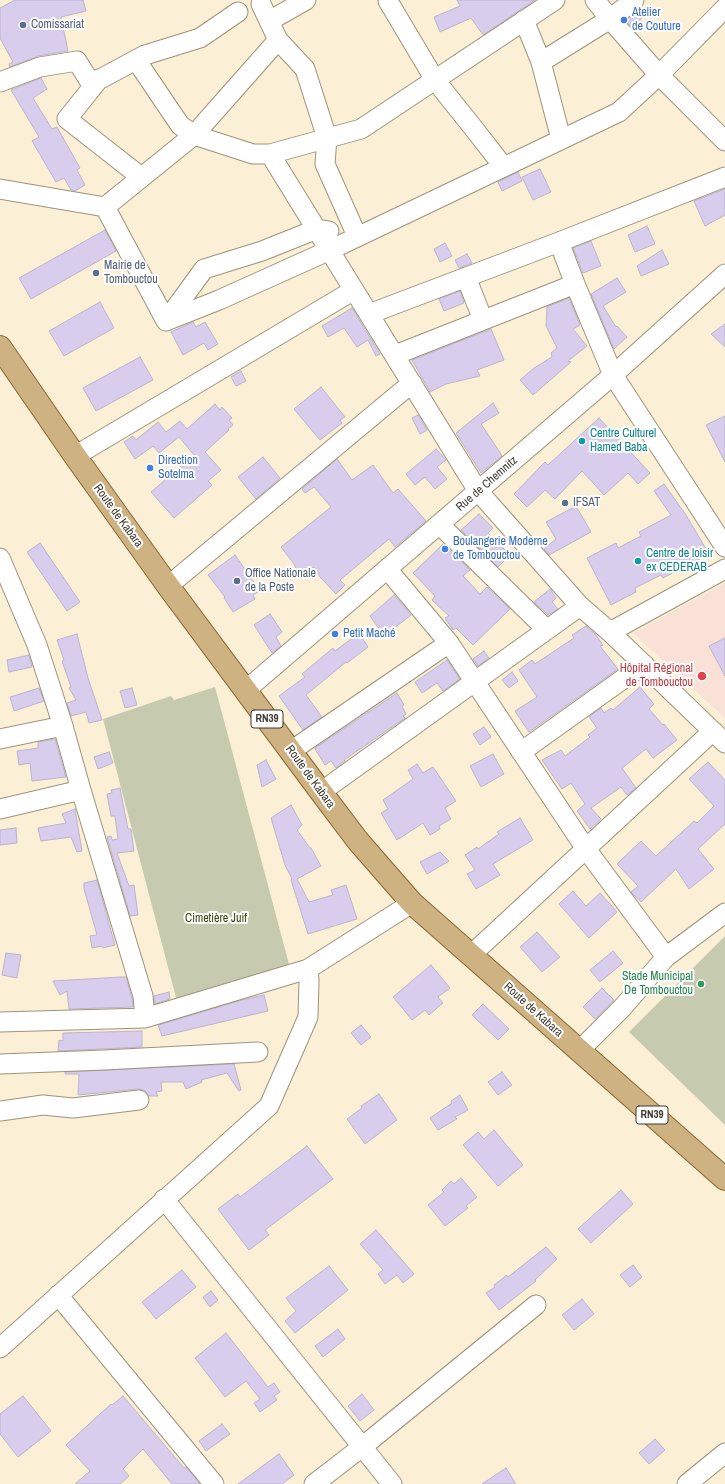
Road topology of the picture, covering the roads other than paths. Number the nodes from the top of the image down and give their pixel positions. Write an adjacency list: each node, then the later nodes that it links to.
1 (306, 0): 11 (street)
2 (389, 0): 17 (street)
3 (555, 0): 10 (street)
4 (595, 0): 9 (street)
5 (634, 0): 9 (street)
6 (266, 2): 7 (street); 11 (street)
7 (235, 6): 13 (street)
8 (725, 8): 15 (street)
9 (610, 19): 14 (street); 15 (street)
10 (524, 20): 14 (street); 17 (street)
11 (269, 21): 12 (street)
12 (278, 40): 19 (street); 20 (street)
13 (136, 60): 16 (street); 19 (street)
14 (540, 62): 21 (street)
15 (659, 75): 21 (street); 22 (street)
16 (99, 79): 18 (street); 25 (street)
17 (435, 80): 20 (street); 24 (street)
18 (0, 82)
19 (194, 135): 23 (street); 25 (street)
20 (327, 138): 23 (street); 30 (street)
21 (561, 138): 24 (street)
22 (725, 141)
23 (270, 154): 29 (street)
24 (503, 166): 30 (street)
25 (141, 177): 28 (street)
26 (725, 177): 31 (street)
27 (0, 189): 28 (street)
28 (105, 206): 39 (street)
29 (317, 229): 30 (street); 32 (street); 39 (street)
30 (356, 236): 32 (street)
31 (559, 242): 34 (street); 35 (street)
32 (330, 250): 36 (street); 39 (street)
33 (725, 274): 42 (street, Rue de Chemnitz)
34 (466, 277): 37 (street); 38 (street)
35 (575, 284): 38 (street); 42 (street)
36 (354, 290): 37 (street); 44 (street)
37 (369, 314): 41 (street)
38 (483, 320): 41 (street)
39 (166, 321)
40 (0, 347): 44 (main road, Route de Kabara / RN39)
41 (395, 355): 43 (street)
42 (613, 375): 45 (street, Rue de Chemnitz); 47 (street)
43 (412, 383): 45 (street); 51 (street)
44 (75, 456): 51 (main road, Route de Kabara / RN39)
45 (478, 491): 46 (street, Rue de Chemnitz); 52 (street)
46 (439, 524): 50 (street, Rue de Chemnitz); 53 (street)
47 (725, 547)
48 (0, 558): 59 (street)
49 (725, 569): 54 (street)
50 (388, 570): 55 (street); 58 (street, Rue de Chemnitz)
51 (168, 586): 58 (main road, Route de Kabara / RN39)
52 (580, 606): 53 (street); 54 (street)
53 (547, 630): 57 (street)
54 (610, 632): 56 (street)
55 (449, 643): 57 (street); 62 (street)
56 (644, 664): 60 (street); 63 (street)
57 (474, 682): 63 (street); 65 (street)
58 (246, 690): 62 (main road, Route de Kabara / RN39)
59 (64, 726): 61 (street); 64 (street)
60 (719, 737): 67 (street)
61 (0, 739)
62 (291, 751): 65 (main road, Route de Kabara / RN39)
63 (521, 752): 67 (street)
64 (81, 790): 66 (street); 73 (street)
65 (321, 792): 68 (main road, Route de Kabara / RN39)
66 (0, 808)
67 (586, 849): 70 (street); 71 (street)
68 (412, 903): 70 (main road, Route de Kabara / RN39); 72 (street)
69 (725, 913): 71 (street)
70 (470, 955): 75 (main road, Route de Kabara / RN39)
71 (666, 957): 75 (street)
72 (308, 969): 73 (street); 81 (street)
73 (145, 1018): 74 (street)
74 (0, 1022)
75 (579, 1051): 80 (main road, RN39)
76 (258, 1052): 77 (street)
77 (0, 1064)
78 (139, 1100): 79 (street)
79 (0, 1111)
80 (725, 1179)
81 (164, 1199): 82 (street); 85 (street)
82 (58, 1295): 84 (street); 87 (street)
83 (536, 1305): 85 (street)
84 (0, 1348)
85 (362, 1447): 88 (street); 89 (street)
86 (725, 1453): 90 (street)
87 (214, 1484)
88 (314, 1484)
89 (392, 1484)
90 (687, 1484)

